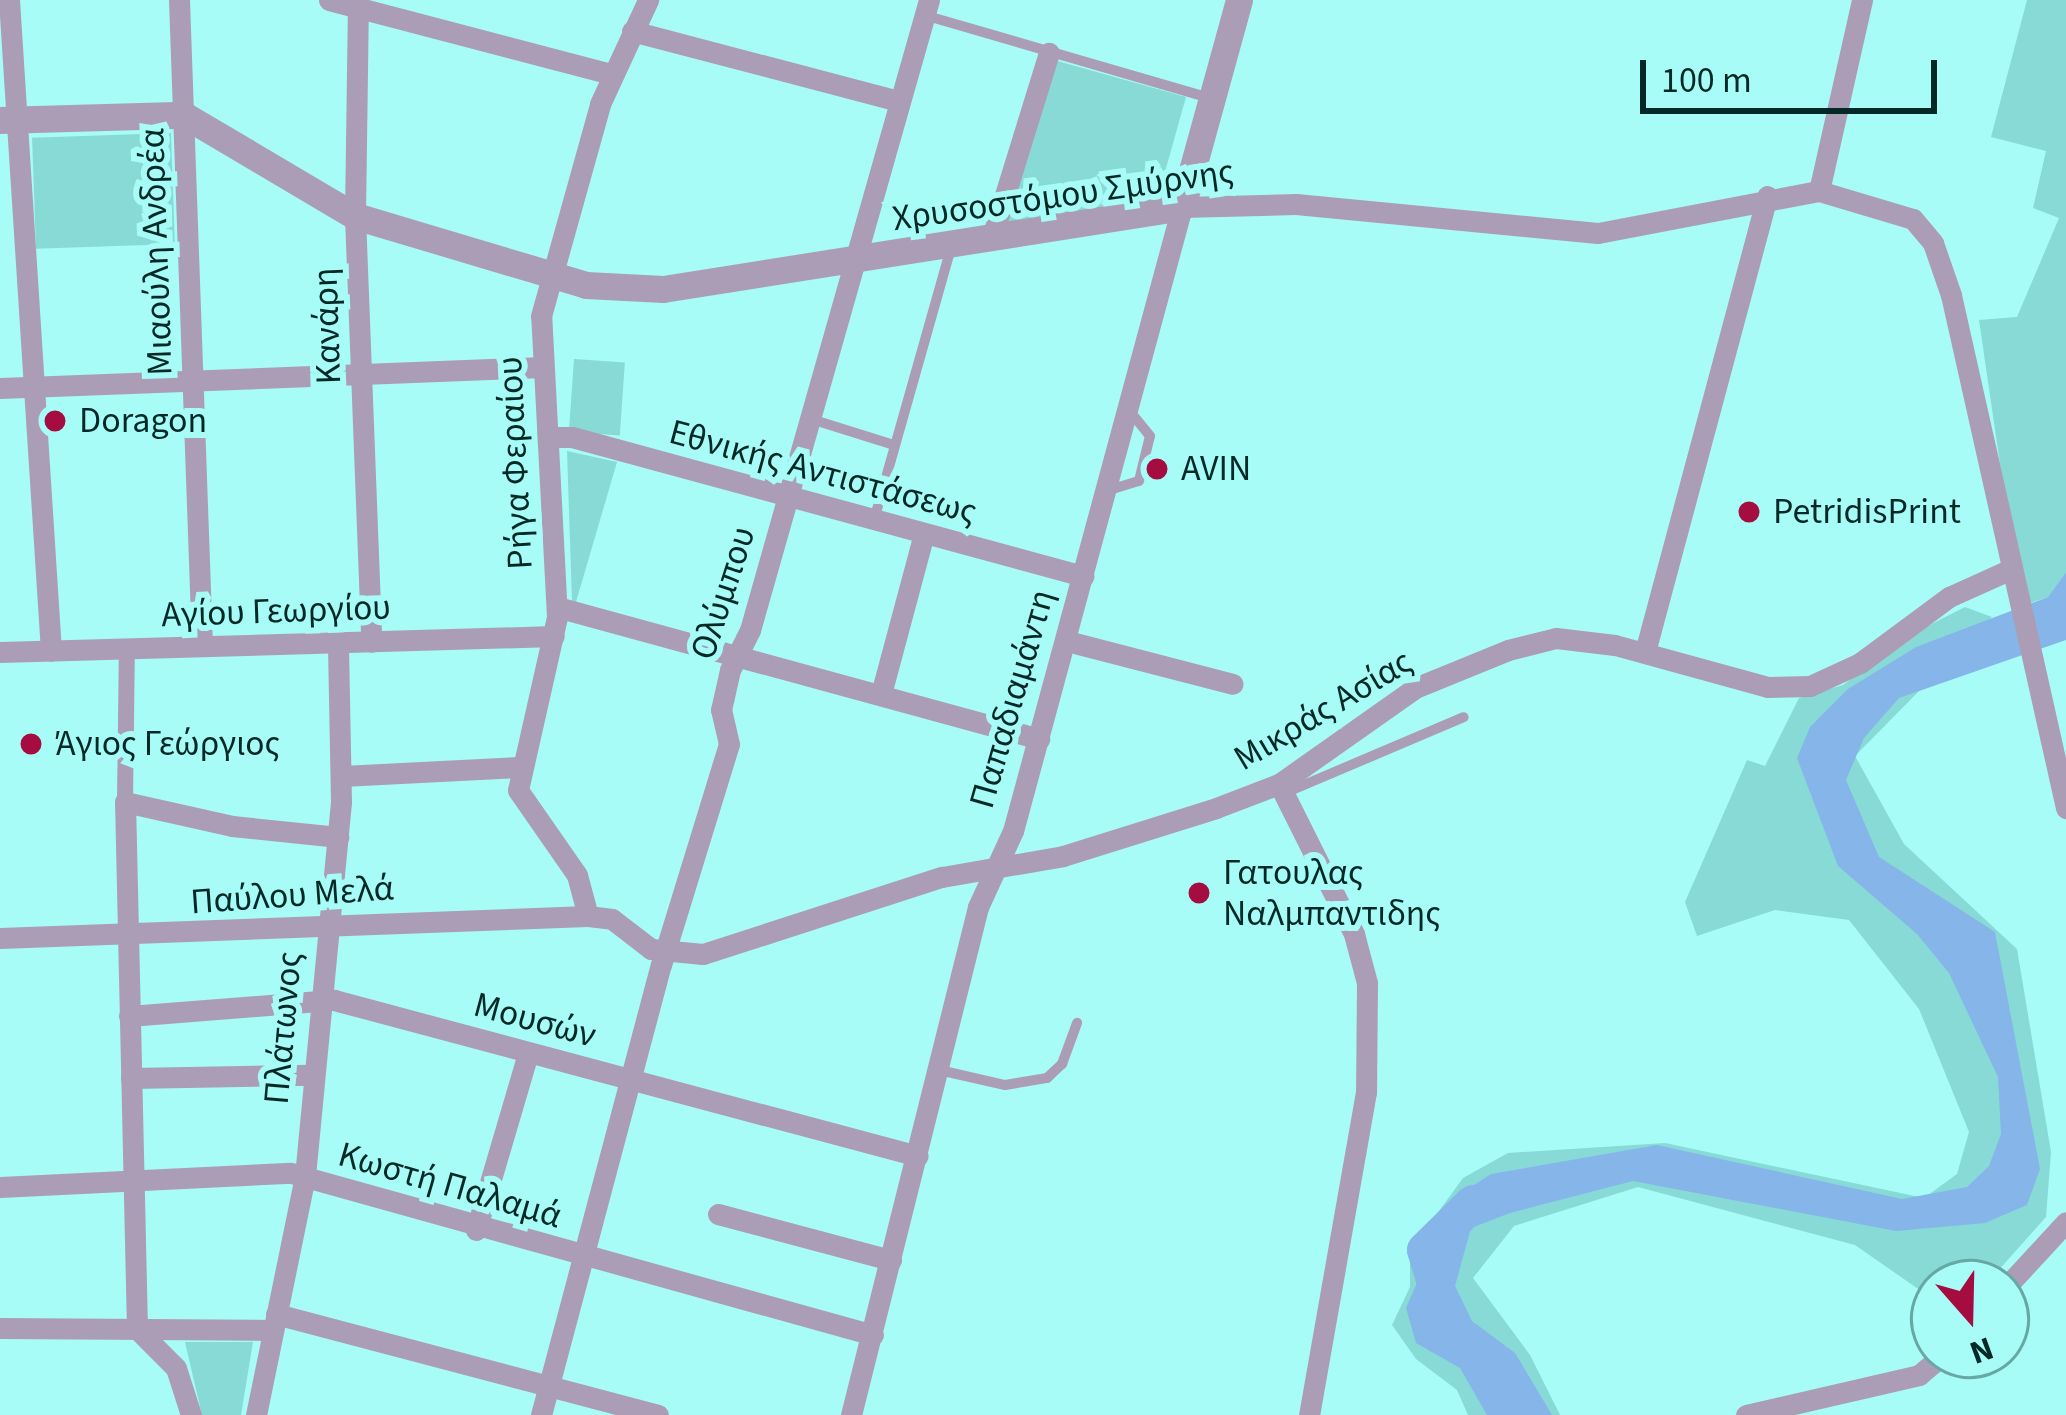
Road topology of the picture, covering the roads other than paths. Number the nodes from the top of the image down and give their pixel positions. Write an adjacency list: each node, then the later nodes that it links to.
1 (9, 0): 15 (street)
2 (179, 0): 14 (street, Μιαούλη Ανδρέα)
3 (329, 0): 7 (street)
4 (648, 0): 9 (street, Ρήγα Φεραίου)
5 (1239, 0): 12 (street, Παπαδιαμάντη)
6 (1862, 0): 16 (street)
7 (357, 4): 11 (street); 19 (street, Κανάρη)
8 (926, 8): 10 (lane); 13 (street, Ολύμπου)
9 (632, 31): 11 (street, Ρήγα Φεραίου); 13 (street)
10 (1049, 53): 12 (lane); 20 (street)
11 (612, 74): 23 (street, Ρήγα Φεραίου)
12 (1212, 99): 18 (street, Παπαδιαμάντη)
13 (899, 101): 22 (street, Ολύμπου)
14 (184, 115): 15 (street); 19 (street, Χρυσοστόμου Σμύρνης); 26 (street, Μιαούλη Ανδρέα)
15 (11, 119): 27 (street)
16 (1819, 191): 17 (street, Χρυσοστόμου Σμύρνης); 35 (street, Χρυσοστόμου Σμύρνης)
17 (1767, 196): 18 (street, Χρυσοστόμου Σμύρνης); 46 (street)
18 (1182, 207): 20 (street, Χρυσοστόμου Σμύρνης); 36 (street, Παπαδιαμάντη)
19 (356, 216): 23 (street, Χρυσοστόμου Σμύρνης); 25 (street, Κανάρη)
20 (991, 240): 21 (street, Χρυσοστόμου Σμύρνης)
21 (951, 247): 22 (street, Χρυσοστόμου Σμύρνης); 31 (lane)
22 (854, 262): 23 (street, Χρυσοστόμου Σμύρνης); 29 (street, Ολύμπου)
23 (550, 276): 24 (street, Ρήγα Φεραίου)
24 (543, 367): 25 (street); 30 (street, Ρήγα Φεραίου)
25 (362, 374): 26 (street); 40 (street, Κανάρη)
26 (194, 380): 27 (street); 42 (street, Μιαούλη Ανδρέα)
27 (29, 386): 28 (street); 44 (street)
28 (0, 388)
29 (811, 419): 31 (lane); 32 (street, Ολύμπου)
30 (545, 437): 32 (street, Εθνικής Αντιστάσεως); 37 (street, Ρήγα Φεραίου)
31 (894, 445): 33 (lane)
32 (789, 496): 33 (street, Εθνικής Αντιστάσεως); 47 (street, Ολύμπου)
33 (874, 520): 34 (street, Εθνικής Αντιστάσεως)
34 (924, 534): 36 (street, Εθνικής Αντιστάσεως); 49 (street)
35 (2009, 570): 46 (street, Μικράς Ασίας); 56 (street, Χρυσοστόμου Σμύρνης)
36 (1083, 576): 39 (street, Παπαδιαμάντη)
37 (557, 607): 38 (street, Ρήγα Φεραίου); 47 (street)
38 (554, 637): 40 (street, Αγίου Γεωργίου); 52 (street, Ρήγα Φεραίου)
39 (1067, 641): 48 (street); 51 (street, Παπαδιαμάντη)
40 (371, 642): 41 (street, Αγίου Γεωργίου)
41 (338, 643): 42 (street, Αγίου Γεωργίου); 53 (street, Πλάτωνος)
42 (202, 646): 43 (street, Αγίου Γεωργίου)
43 (127, 649): 44 (street, Αγίου Γεωργίου); 55 (street)
44 (51, 651): 45 (street, Αγίου Γεωργίου)
45 (0, 652)
46 (1645, 652): 54 (street, Μικράς Ασίας)
47 (738, 654): 49 (street); 63 (street, Ολύμπου)
48 (1234, 683)
49 (881, 694): 51 (street)
50 (1464, 717): 54 (lane)
51 (1039, 739): 58 (street, Παπαδιαμάντη)
52 (520, 767): 53 (street); 59 (street)
53 (342, 776): 57 (street, Πλάτωνος)
54 (1282, 789): 58 (street, Μικράς Ασίας); 93 (street)
55 (125, 802): 57 (street); 62 (street)
56 (2066, 808)
57 (338, 836): 60 (street, Πλάτωνος)
58 (994, 868): 63 (street, Μικράς Ασίας); 68 (street, Παπαδιαμάντη)
59 (588, 916): 60 (street, Παύλου Μελά); 63 (street)
60 (325, 929): 62 (street, Παύλου Μελά); 64 (street, Πλάτωνος)
61 (0, 938): 62 (street, Παύλου Μελά)
62 (125, 938): 65 (street)
63 (665, 952): 71 (street, Ολύμπου)
64 (319, 1000): 65 (street, Μουσών); 67 (street, Μουσών); 69 (street, Πλάτωνος)
65 (129, 1016): 70 (street)
66 (1077, 1023): 68 (lane)
67 (528, 1053): 71 (street, Μουσών); 78 (street)
68 (939, 1070): 72 (street, Παπαδιαμάντη)
69 (311, 1075): 70 (street); 73 (street, Πλάτωνος)
70 (131, 1078): 74 (street)
71 (635, 1080): 72 (street, Μουσών); 79 (street, Ολύμπου)
72 (918, 1156): 80 (street, Παπαδιαμάντη)
73 (305, 1176): 74 (street, Κωστή Παλαμά); 78 (street, Κωστή Παλαμά); 82 (street, Πλάτωνος)
74 (134, 1180): 75 (street, Κωστή Παλαμά); 84 (street)
75 (0, 1187)
76 (718, 1214): 80 (street)
77 (2066, 1222): 81 (street)
78 (476, 1230): 79 (street, Κωστή Παλαμά)
79 (585, 1258): 85 (street, Κωστή Παλαμά); 87 (street, Ολύμπου)
80 (891, 1260): 85 (street, Παπαδιαμάντη)
81 (2030, 1261)
82 (274, 1322): 84 (street); 87 (street); 89 (street, Πλάτωνος)
83 (0, 1328): 84 (street)
84 (137, 1329): 88 (street)
85 (873, 1335): 92 (street, Παπαδιαμάντη)
86 (1910, 1377): 94 (street)
87 (548, 1386): 90 (street, Ολύμπου); 91 (street)
88 (190, 1415)
89 (256, 1415)
90 (541, 1415)
91 (658, 1415)
92 (851, 1415)
93 (1310, 1415)
94 (1746, 1415)

